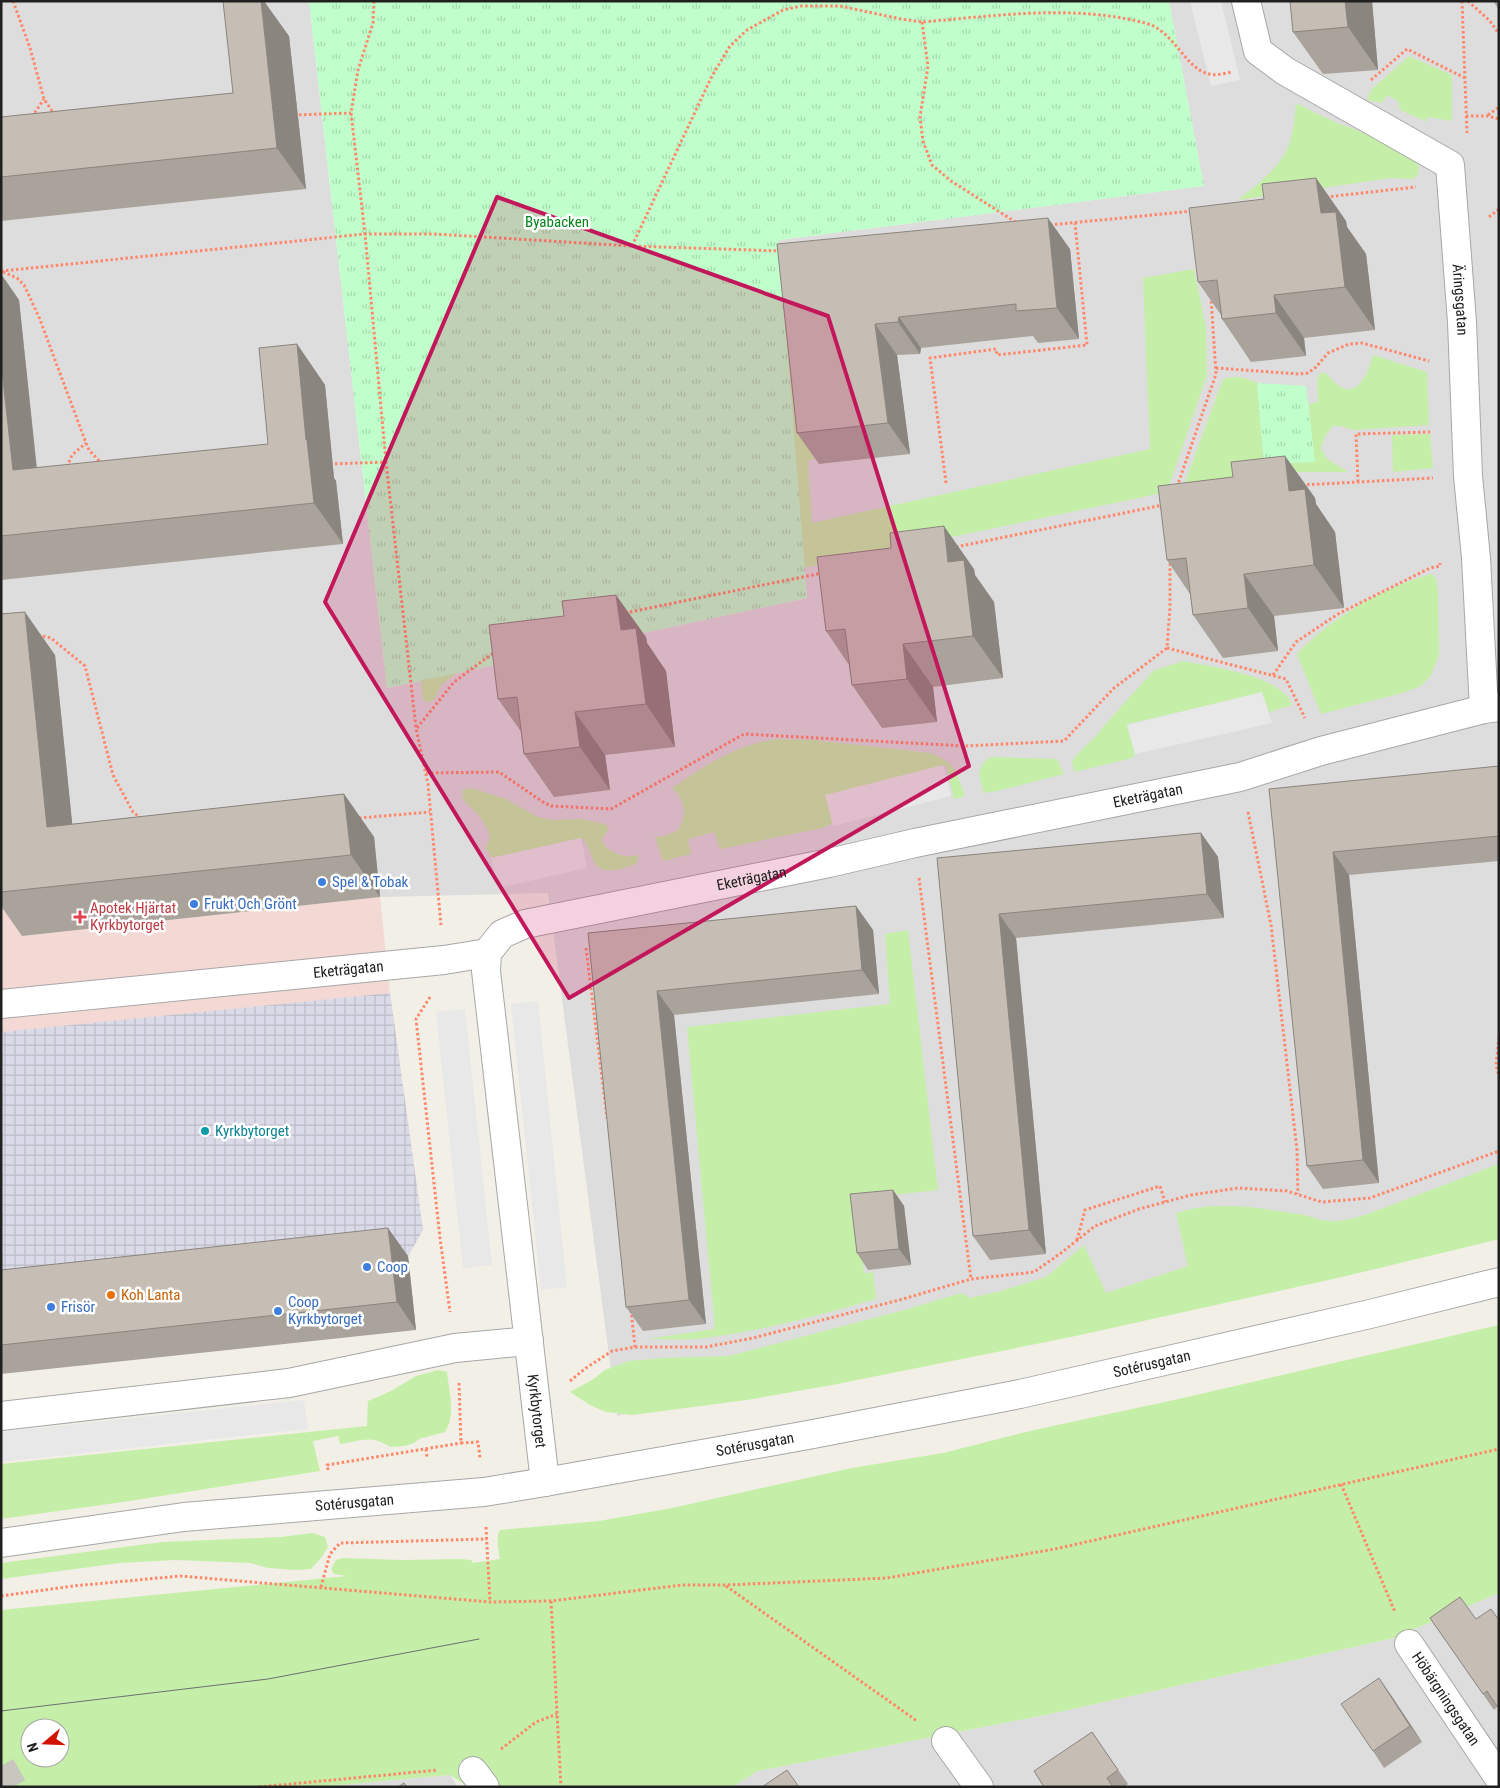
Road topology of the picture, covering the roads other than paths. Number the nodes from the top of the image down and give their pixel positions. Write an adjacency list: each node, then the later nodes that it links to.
1 (1246, 1): 2 (street, Äringsgatan)
2 (1491, 708): 3 (street, Eketrägatan)
3 (487, 953): 4 (street, Eketrägatan); 6 (street, Kyrkbytorget)
4 (1, 1004)
5 (1499, 1282): 8 (street, Sotérusgatan)
6 (529, 1341): 7 (street); 8 (street, Kyrkbytorget)
7 (1, 1416)
8 (545, 1482): 9 (street, Sotérusgatan)
9 (1, 1543)
10 (1409, 1644): 12 (street, Höbärgningsgatan)
11 (946, 1741): 13 (street)
12 (1499, 1778)
13 (979, 1787)

